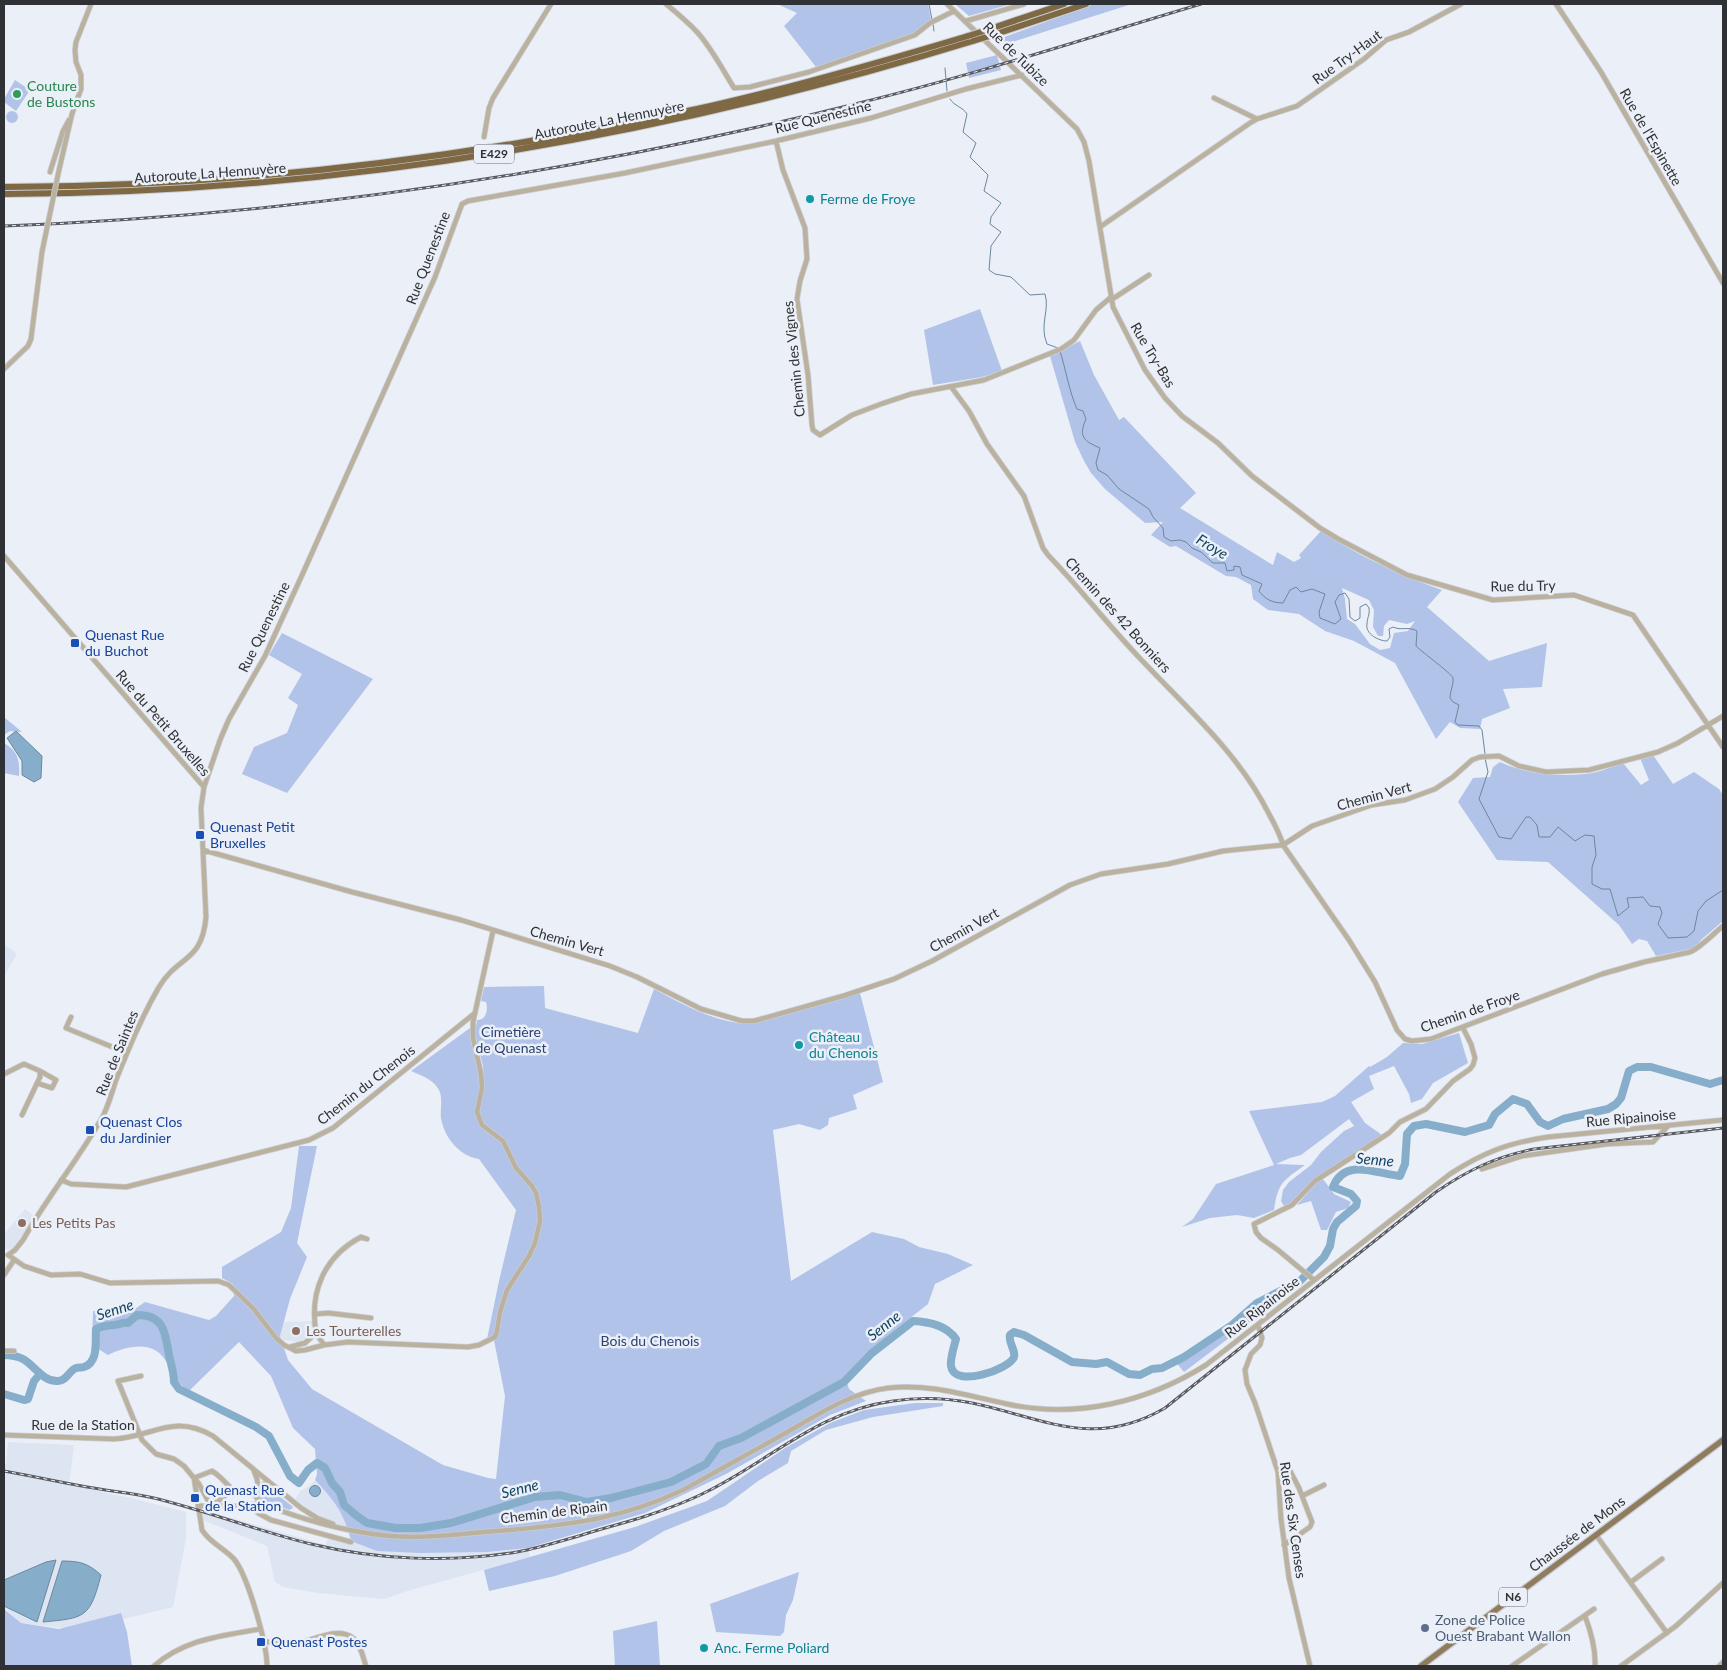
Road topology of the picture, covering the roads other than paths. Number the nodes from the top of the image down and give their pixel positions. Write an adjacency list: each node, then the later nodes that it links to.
1 (91, 4): 16 (street)
2 (550, 4): 19 (street)
3 (666, 4): 12 (street)
4 (947, 4): 12 (street, Rue de Tubize)
5 (1024, 4): 13 (street)
6 (1064, 4): 22 (highway, Autoroute La Hennuyère / E429, bridge)
7 (1086, 4): 23 (highway, Autoroute La Hennuyère / E429, bridge)
8 (1448, 4): 11 (street)
9 (1461, 4): 11 (street, Rue Try-Haut)
10 (1556, 4): 26 (street, Rue de l'Espinette)
11 (1449, 10): 17 (street, Rue Try-Haut)
12 (954, 11): 13 (street, Rue de Tubize)
13 (966, 21): 14 (street, Rue de Tubize)
14 (1022, 75): 18 (street, Rue de Tubize); 20 (street, Rue Quenestine)
15 (1214, 98): 17 (street)
16 (72, 114): 21 (street); 28 (street, bridge)
17 (1257, 119): 24 (street, Rue Try-Haut)
18 (1070, 121): 24 (street, Rue Try-Bas)
19 (484, 137)
20 (776, 141): 29 (street, Chemin des Vignes); 35 (street, Rue Quenestine)
21 (50, 172)
22 (4, 187)
23 (4, 194)
24 (1100, 227): 27 (street, Rue Try-Bas)
25 (1149, 275): 27 (street)
26 (1723, 283)
27 (1110, 298): 29 (street); 30 (street, Rue Try-Bas)
28 (4, 369)
29 (952, 388): 36 (street, Chemin des 42 Bonniers)
30 (1231, 456): 33 (street, Rue du Try)
31 (4, 556): 35 (street, Rue du Petit Bruxelles)
32 (1723, 716): 33 (street, Chemin Vert)
33 (1708, 725): 34 (street, Rue du Try); 36 (street, Chemin Vert)
34 (1723, 747)
35 (204, 787): 37 (street, Rue Quenestine)
36 (1283, 846): 39 (street, Chemin Vert); 42 (street, Chemin de Froye)
37 (203, 850): 39 (street, Chemin Vert); 43 (street, Rue de Saintes)
38 (1723, 926): 42 (street, Chemin de Froye)
39 (494, 931): 40 (street)
40 (475, 1013): 51 (street, Chemin du Chenois); 61 (street)
41 (71, 1017): 43 (street)
42 (1463, 1028): 56 (street)
43 (128, 1054): 51 (street, Rue de Saintes)
44 (40, 1071): 45 (street); 46 (street); 46 (street)
45 (4, 1074)
46 (37, 1083): 47 (street)
47 (22, 1115)
48 (1723, 1120): 49 (street, Rue Ripainoise)
49 (1668, 1126): 50 (street); 56 (street, Rue Ripainoise)
50 (1482, 1169)
51 (61, 1180): 53 (street, Rue de Saintes)
52 (367, 1239): 57 (street)
53 (6, 1255): 54 (street)
54 (14, 1260): 55 (street); 62 (street)
55 (4, 1275)
56 (1312, 1279): 59 (street, Rue Ripainoise)
57 (316, 1314): 58 (street); 60 (street)
58 (371, 1318)
59 (1258, 1324): 66 (street, Rue Ripainoise); 71 (street, Rue des Six Censes)
60 (316, 1333): 61 (street); 62 (street)
61 (324, 1345): 62 (street)
62 (289, 1348)
63 (4, 1351): 64 (street)
64 (14, 1351)
65 (141, 1376): 67 (street)
66 (795, 1427): 84 (street, Chemin de Ripain)
67 (139, 1434): 68 (street, Rue de la Station); 70 (street, Chemin de Ripain); 72 (street, Rue de la Station)
68 (4, 1435)
69 (1723, 1440): 85 (main road, Chaussée de Mons / N6)
70 (252, 1468): 73 (street, Chemin de Ripain); 76 (street)
71 (1278, 1472): 77 (street); 87 (street, Rue des Six Censes)
72 (194, 1478): 75 (street); 81 (street); 82 (street, Rue de la Station)
73 (272, 1484): 76 (street); 80 (street, Chemin de Ripain)
74 (1324, 1485): 77 (street)
75 (233, 1490): 76 (street); 82 (street)
76 (256, 1490): 78 (street)
77 (1302, 1496): 87 (street)
78 (260, 1503): 79 (street); 83 (street, Chemin de Ripain)
79 (250, 1505): 82 (street); 86 (street)
80 (298, 1505): 83 (street); 84 (street, Chemin de Ripain)
81 (198, 1506): 82 (street); 93 (street)
82 (211, 1506)
83 (288, 1513): 84 (street, Chemin de Ripain)
84 (356, 1530)
85 (1596, 1535): 89 (street); 101 (main road, Chaussée de Mons / N6)
86 (350, 1542)
87 (1284, 1545): 100 (street, Rue des Six Censes)
88 (1662, 1559): 89 (street)
89 (1631, 1582): 94 (street)
90 (1723, 1583): 94 (street)
91 (1594, 1609): 92 (street)
92 (1585, 1616): 102 (street); 103 (street)
93 (260, 1629): 95 (street); 97 (street)
94 (1667, 1634): 104 (street)
95 (263, 1641): 98 (street); 99 (street)
96 (1723, 1662): 105 (street)
97 (154, 1666)
98 (267, 1666)
99 (366, 1666)
100 (1310, 1666)
101 (1421, 1666)
102 (1512, 1666)
103 (1595, 1666)
104 (1621, 1666)
105 (1719, 1666)

